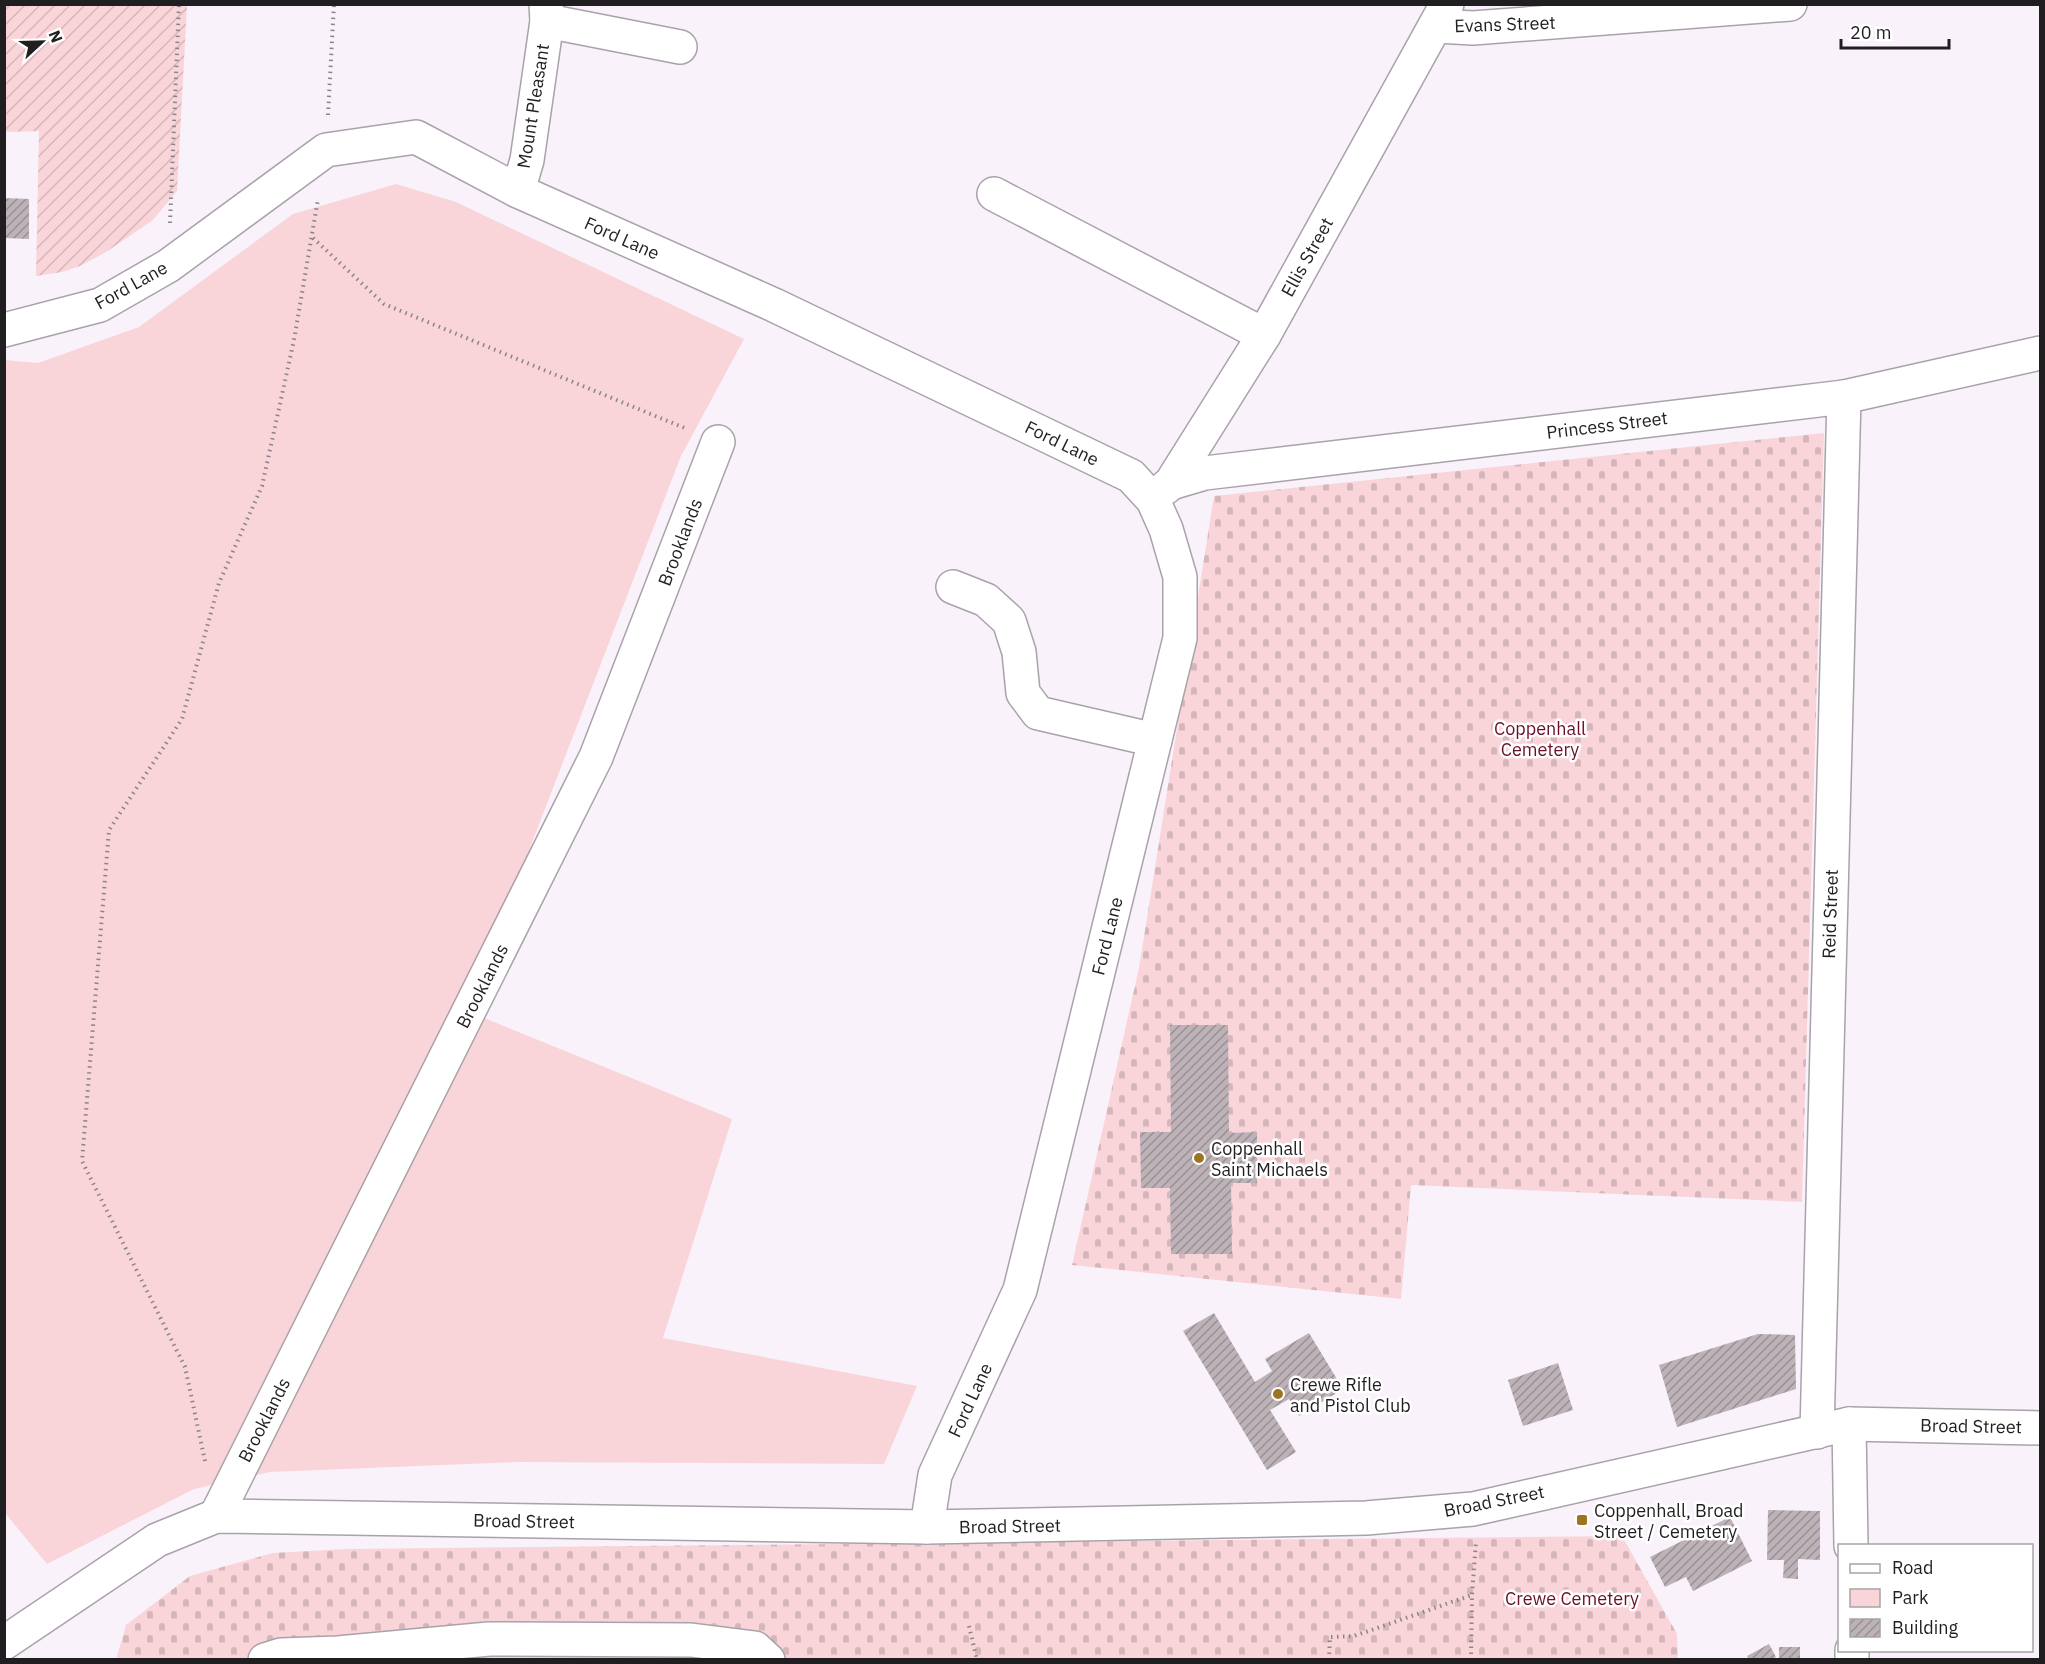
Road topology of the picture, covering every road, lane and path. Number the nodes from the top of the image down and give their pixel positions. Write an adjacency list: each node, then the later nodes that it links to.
1 (180, 4): 11 (path)
2 (334, 4): 7 (path)
3 (1790, 4): 5 (street, Evans Street)
4 (547, 13): 6 (street, Mount Pleasant); 8 (street, Mount Pleasant)
5 (1442, 15): 13 (street, Ellis Street)
6 (680, 47)
7 (326, 150): 8 (street, Ford Lane); 10 (path); 11 (street, Ford Lane)
8 (518, 191): 17 (street, Ford Lane)
9 (994, 194): 13 (street)
10 (313, 237): 16 (path); 24 (path)
11 (168, 266): 12 (street, Ford Lane)
12 (4, 330)
13 (1264, 335): 17 (street, Ellis Street)
14 (2040, 353): 15 (street, Princess Street)
15 (1844, 397): 17 (street, Princess Street); 22 (street, Reid Street)
16 (718, 442): 24 (street, Brooklands)
17 (1162, 492): 19 (street, Ford Lane)
18 (953, 587): 19 (street)
19 (1155, 740): 25 (street, Ford Lane)
20 (1849, 1424): 21 (street, Broad Street); 22 (street, Broad Street); 26 (street)
21 (2040, 1428)
22 (1817, 1432): 23 (street, Broad Street)
23 (1473, 1509): 25 (street, Broad Street); 27 (path)
24 (216, 1516): 25 (street, Broad Street); 29 (street, Broad Street)
25 (927, 1527)
26 (1851, 1544)
27 (1472, 1595): 33 (path); 34 (path)
28 (969, 1626): 32 (path)
29 (4, 1643)
30 (265, 1659): 31 (street)
31 (768, 1659)
32 (977, 1659)
33 (1329, 1659)
34 (1471, 1659)

